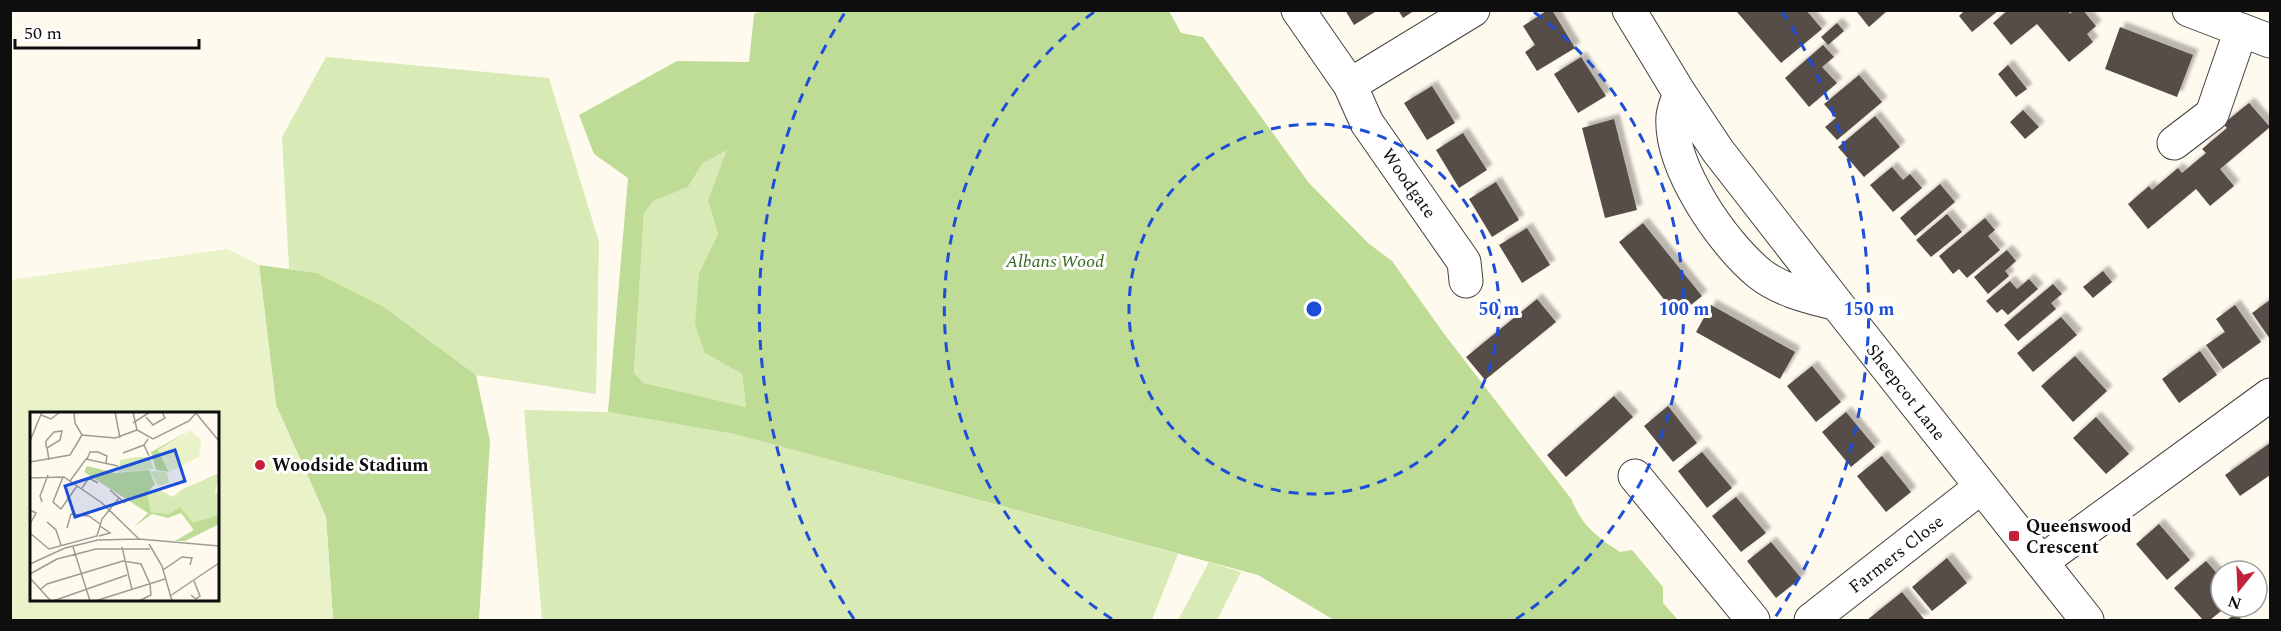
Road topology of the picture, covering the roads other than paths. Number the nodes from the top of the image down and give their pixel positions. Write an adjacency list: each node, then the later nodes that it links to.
1 (1298, 10): 6 (street, Woodgate)
2 (1473, 10): 6 (street)
3 (1629, 10): 7 (street, Sheepcot Lane)
4 (2189, 10): 5 (street)
5 (2256, 35): 8 (street)
6 (1350, 85): 9 (street, Woodgate)
7 (1680, 94): 10 (street, Sheepcot Lane); 10 (street)
8 (2174, 143)
9 (1466, 281)
10 (1837, 304): 13 (street, Sheepcot Lane)
11 (2271, 395): 14 (street)
12 (1635, 476): 15 (street)
13 (1981, 487): 14 (street, Sheepcot Lane); 16 (street, Farmers Close)
14 (2042, 562): 17 (street, Sheepcot Lane)
15 (1753, 621)
16 (1811, 621)
17 (2087, 621)

